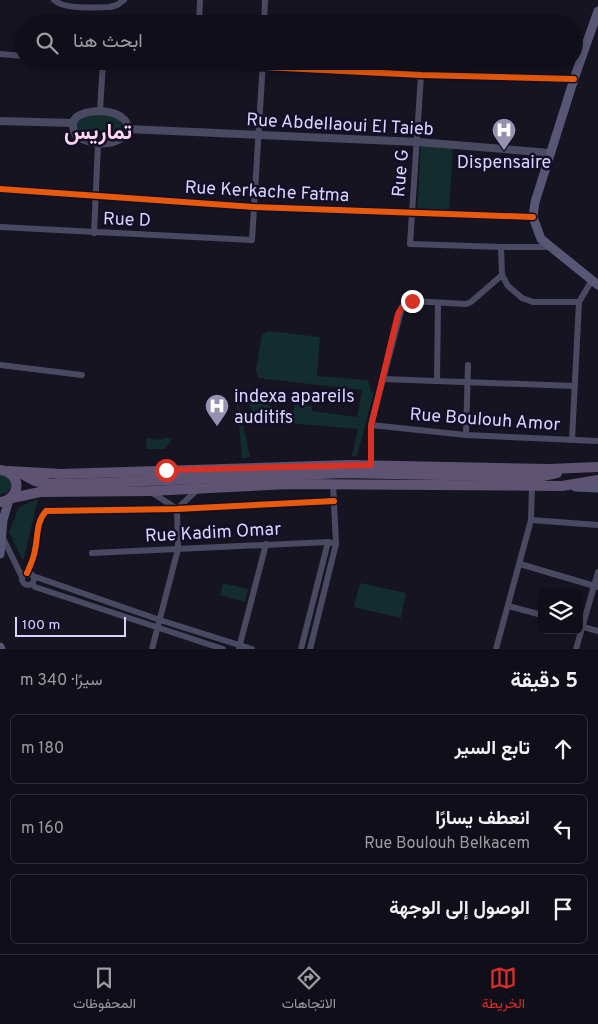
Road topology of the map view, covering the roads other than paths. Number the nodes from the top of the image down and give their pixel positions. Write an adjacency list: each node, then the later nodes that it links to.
1 (54, 0): 2 (street)
2 (124, 0)
3 (200, 0): 6 (street)
4 (265, 0): 7 (street)
5 (598, 11): 9 (main road)
6 (199, 15)
7 (264, 15)
8 (583, 43): 9 (street)
9 (588, 43): 12 (main road)
10 (0, 54): 11 (street)
11 (15, 55)
12 (583, 56)
13 (102, 70): 19 (street)
14 (263, 70): 23 (street)
15 (349, 70): 17 (street)
16 (578, 70): 18 (main road)
17 (421, 75): 18 (street); 24 (street, Rue G)
18 (574, 79): 26 (main road)
19 (100, 111): 21 (street); 22 (street)
20 (0, 120): 21 (street)
21 (73, 123): 25 (street)
22 (127, 129): 23 (street, Rue Abdellaoui El Taieb); 25 (street)
23 (258, 135): 24 (street, Rue Abdellaoui El Taieb); 29 (street)
24 (418, 142): 26 (street, Rue Abdellaoui El Taieb); 30 (street, Rue G)
25 (98, 144): 28 (street)
26 (551, 153): 31 (main road)
27 (0, 189): 28 (street, Rue Kerkache Fatma)
28 (95, 194): 29 (street, Rue Kerkache Fatma); 33 (street)
29 (254, 207): 30 (street, Rue Kerkache Fatma); 33 (street, Rue D)
30 (411, 213): 31 (street, Rue Kerkache Fatma); 35 (street, Rue G)
31 (533, 217): 34 (main road)
32 (0, 228): 33 (street, Rue D)
33 (94, 233)
34 (552, 247): 35 (street); 37 (main road)
35 (501, 248): 36 (street)
36 (502, 275): 38 (street); 39 (street)
37 (595, 283): 38 (street)
38 (578, 302): 46 (street)
39 (438, 303): 43 (street); 44 (street)
40 (0, 365): 42 (street)
41 (468, 365): 45 (street)
42 (82, 375)
43 (383, 379): 44 (street); 47 (street)
44 (437, 381): 45 (street)
45 (467, 382): 46 (street); 48 (street)
46 (575, 386): 49 (street)
47 (371, 426): 48 (street, Rue Boulouh Amor); 51 (street)
48 (466, 435): 49 (street, Rue Boulouh Amor)
49 (572, 440): 50 (street, Rue Boulouh Amor)
50 (598, 441)
51 (371, 465): 53 (main road); 55 (main road)
52 (598, 467): 53 (main road)
53 (583, 468): 55 (main road)
54 (4, 471): 55 (main road); 63 (main road)
55 (22, 473)
56 (598, 480): 59 (main road)
57 (333, 483): 58 (main road); 60 (main road); 64 (street)
58 (532, 486): 59 (main road); 66 (street)
59 (562, 486): 61 (main road)
60 (198, 488): 62 (main road); 65 (street)
61 (598, 488)
62 (150, 491): 63 (main road); 65 (street)
63 (7, 500): 68 (main road)
64 (334, 500): 65 (street); 71 (street)
65 (177, 509): 72 (street); 77 (street)
66 (531, 520): 67 (street); 75 (street)
67 (598, 525)
68 (1, 534): 74 (main road); 77 (street)
69 (328, 542): 70 (street, Rue Kadim Omar); 71 (street, Rue Kadim Omar); 92 (street)
70 (266, 544): 72 (street, Rue Kadim Omar); 88 (street)
71 (336, 544): 93 (street)
72 (178, 549): 73 (street, Rue Kadim Omar); 82 (street)
73 (92, 553)
74 (0, 554)
75 (520, 564): 79 (street); 80 (street)
76 (598, 572): 79 (street)
77 (28, 575): 78 (street); 78 (street); 82 (street)
78 (32, 584): 85 (street)
79 (596, 587): 83 (street)
80 (508, 606): 81 (street); 94 (street)
81 (538, 614)
82 (160, 620): 85 (street); 88 (street)
83 (583, 621)
84 (583, 627): 86 (street)
85 (159, 628): 89 (street); 90 (street)
86 (598, 631)
87 (579, 634): 95 (street)
88 (239, 647): 91 (street)
89 (152, 649)
90 (223, 649)
91 (252, 649)
92 (301, 649)
93 (310, 649)
94 (496, 649)
95 (576, 649)

